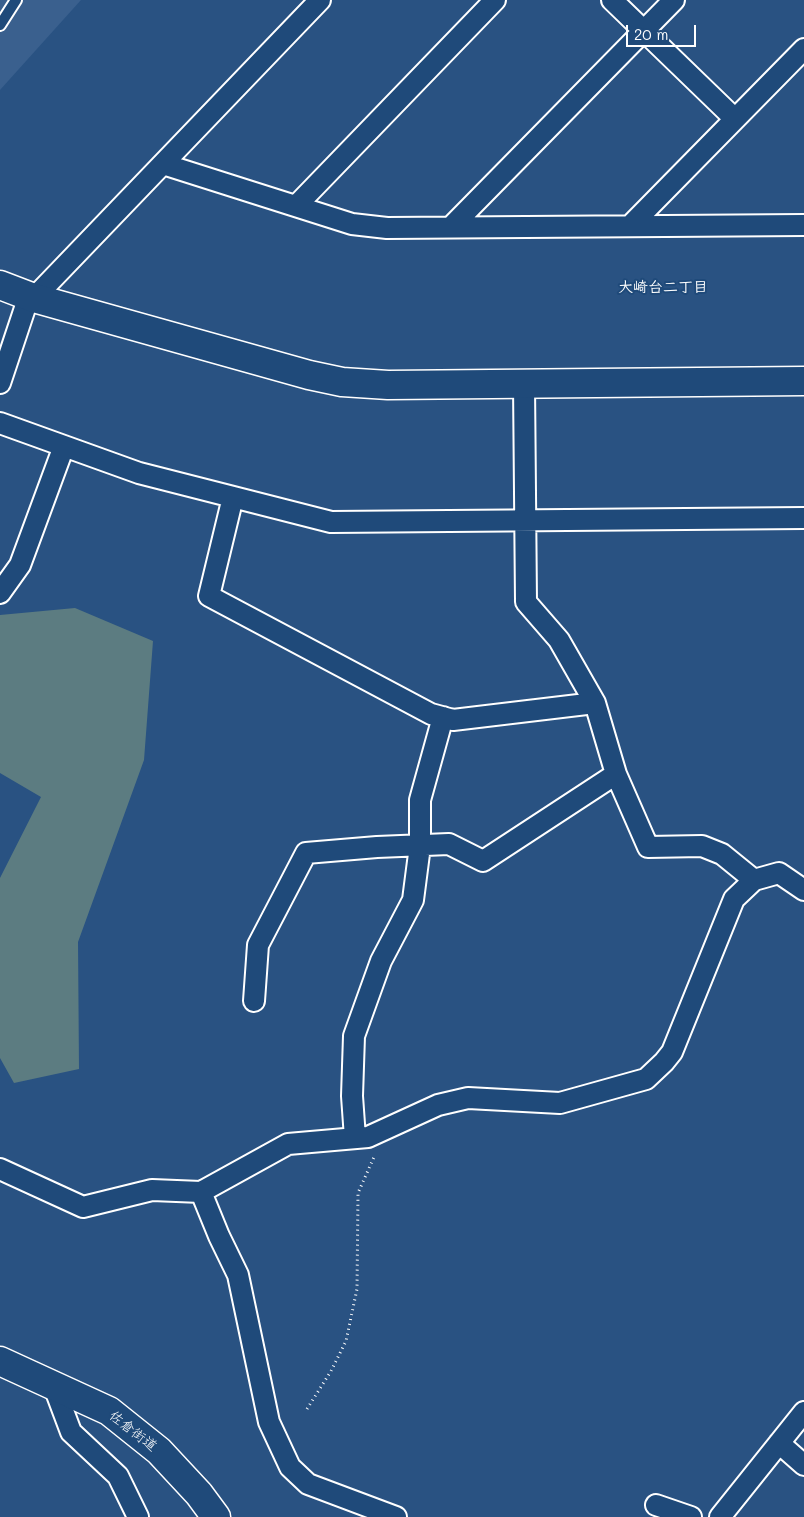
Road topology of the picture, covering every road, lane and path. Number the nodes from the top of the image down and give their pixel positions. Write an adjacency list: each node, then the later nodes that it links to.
1 (16, 0): 6 (lane)
2 (320, 0): 10 (street)
3 (495, 0): 11 (street)
4 (612, 0): 7 (street)
5 (674, 0): 7 (street)
6 (0, 25)
7 (644, 31): 9 (street); 14 (street)
8 (804, 49): 9 (street)
9 (735, 119): 13 (street)
10 (163, 164): 11 (street); 16 (street)
11 (296, 206): 14 (street)
12 (804, 225): 13 (street)
13 (630, 226): 14 (street)
14 (452, 227)
15 (0, 286): 16 (street)
16 (31, 297): 18 (street); 19 (street)
17 (804, 381): 19 (street)
18 (0, 384)
19 (524, 384): 24 (street)
20 (0, 423): 21 (street)
21 (64, 446): 22 (street); 25 (street)
22 (234, 497): 24 (street); 27 (street)
23 (804, 518): 24 (street)
24 (525, 520): 26 (street)
25 (0, 593)
26 (595, 703): 27 (street); 28 (street)
27 (443, 717): 29 (street)
28 (616, 774): 29 (street); 30 (street)
29 (420, 846): 32 (street); 33 (street)
30 (754, 880): 31 (street); 33 (street)
31 (804, 890)
32 (254, 1001)
33 (365, 1136): 35 (street); 38 (path)
34 (0, 1169): 35 (street)
35 (201, 1192): 45 (street)
36 (0, 1360): 37 (street, 佐倉街道)
37 (53, 1384): 43 (street); 44 (street, 佐倉街道)
38 (307, 1408)
39 (804, 1412): 40 (street)
40 (779, 1444): 41 (street); 47 (street)
41 (804, 1466)
42 (656, 1505): 46 (street)
43 (138, 1517)
44 (216, 1517)
45 (396, 1517)
46 (691, 1517)
47 (720, 1517)

